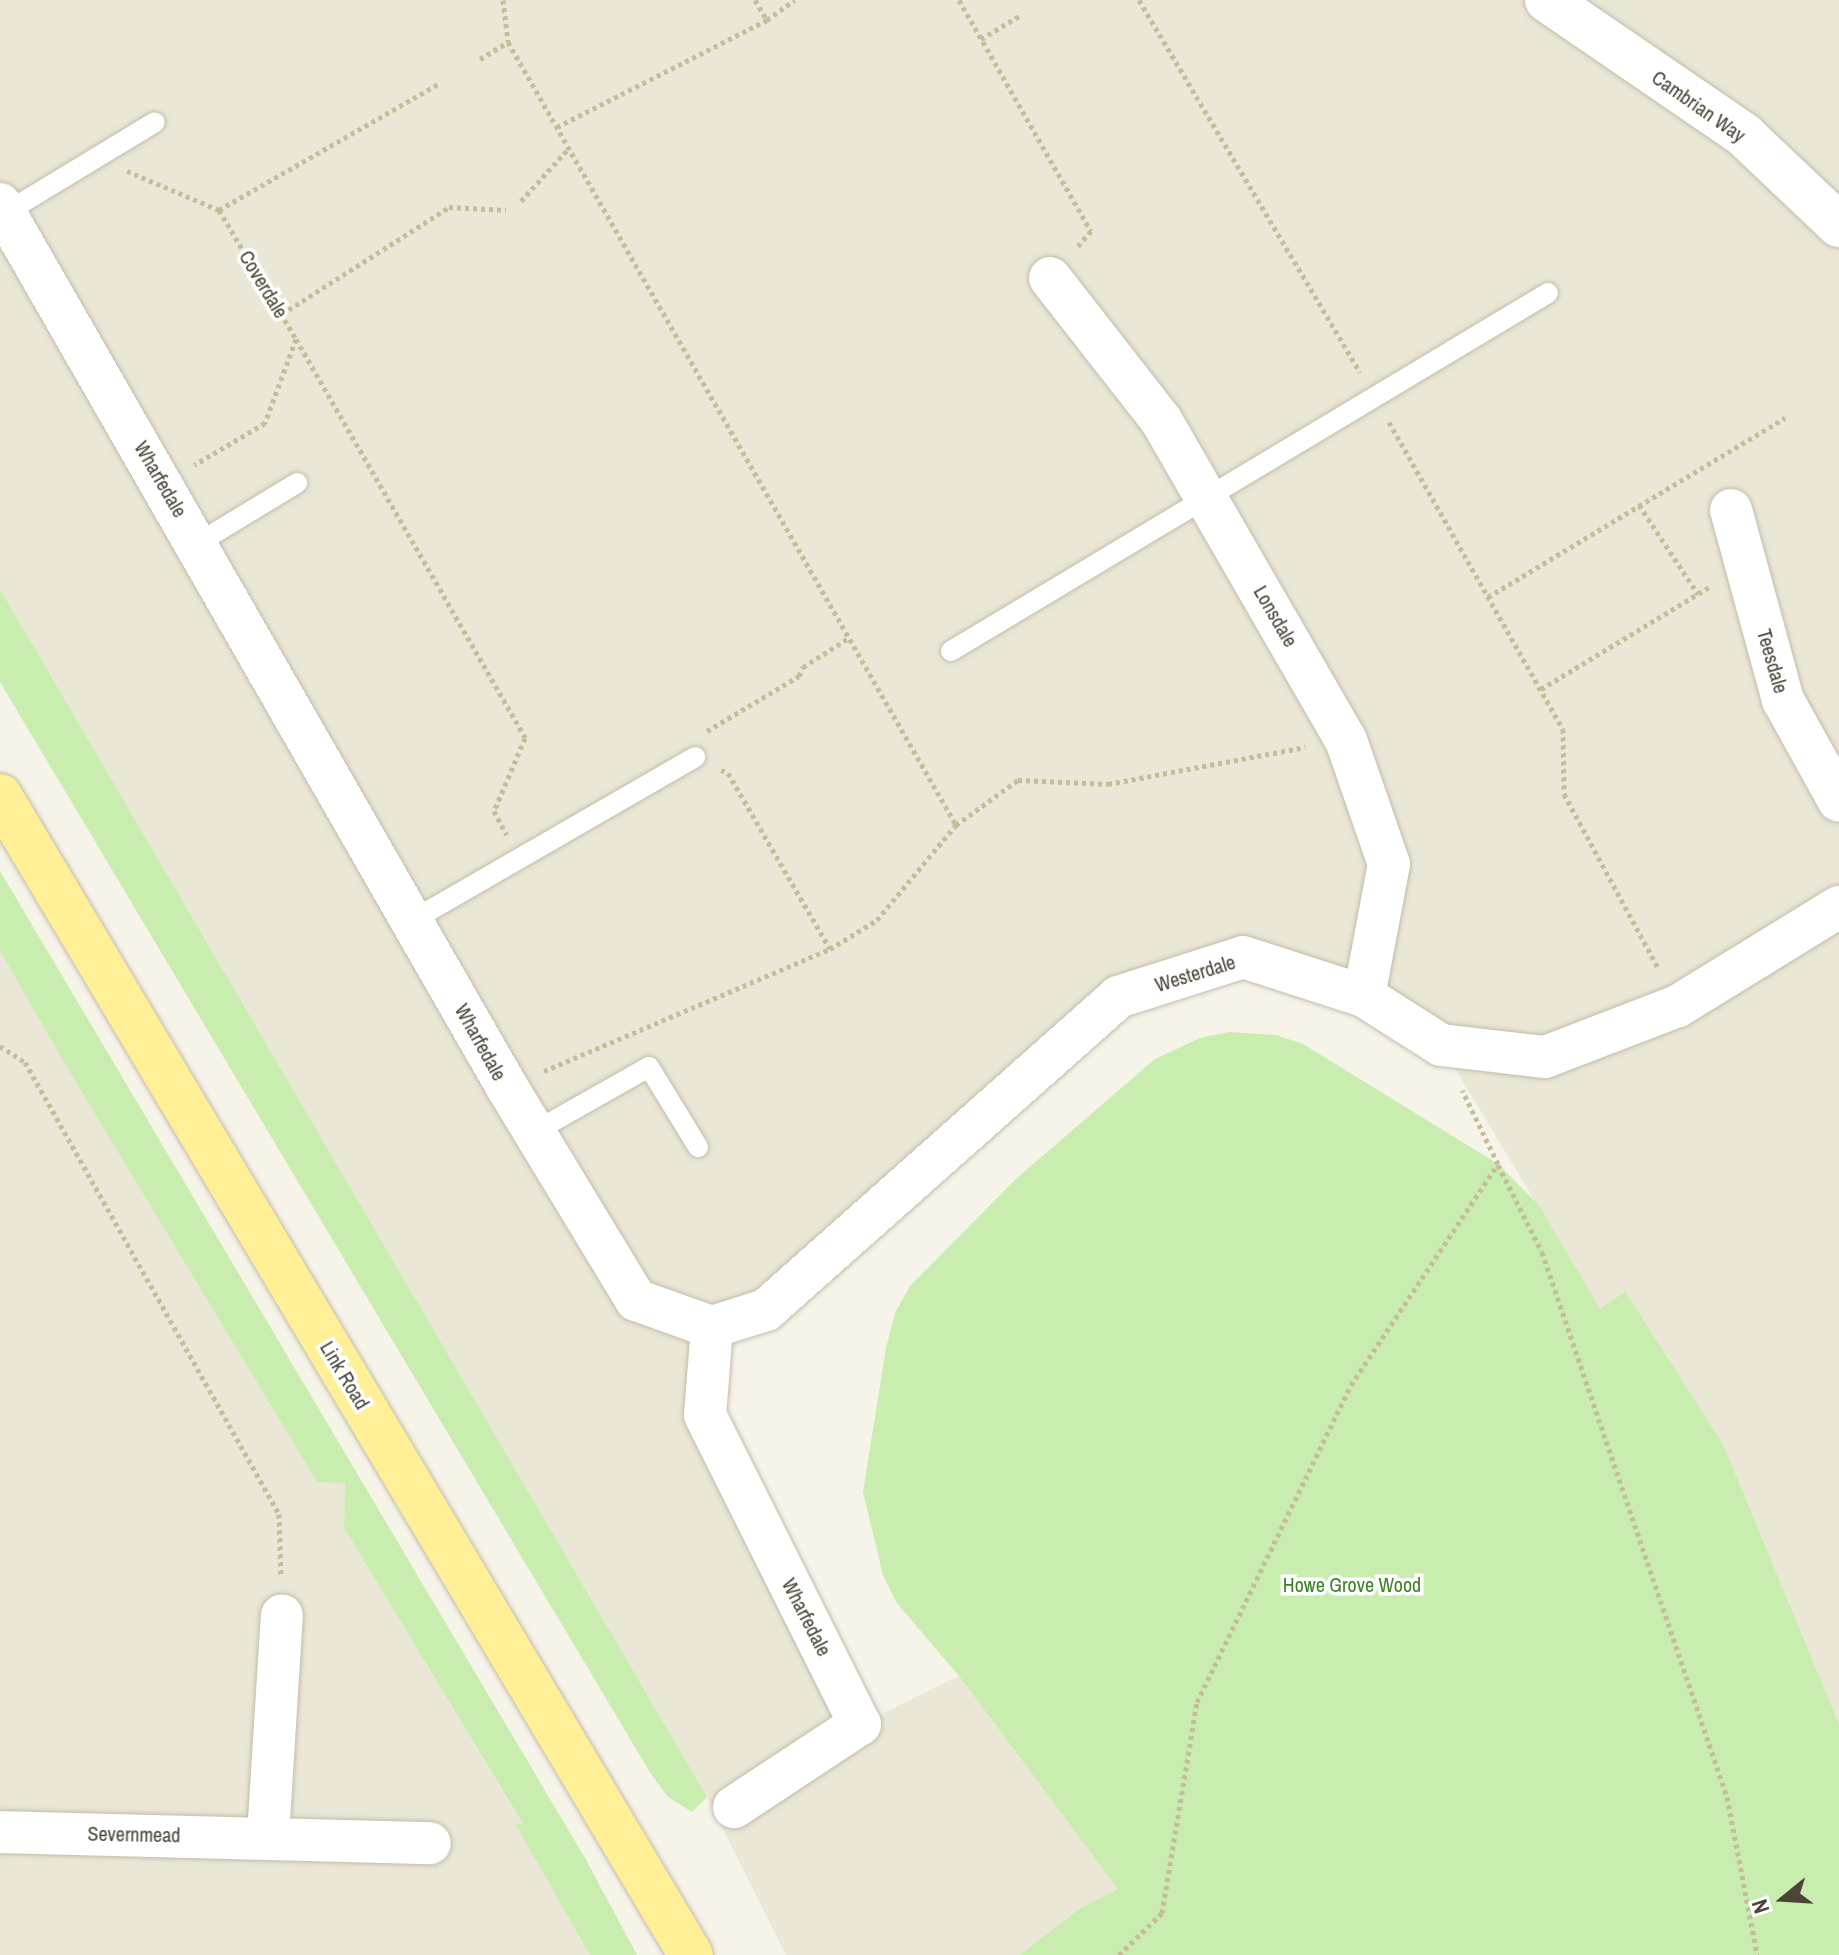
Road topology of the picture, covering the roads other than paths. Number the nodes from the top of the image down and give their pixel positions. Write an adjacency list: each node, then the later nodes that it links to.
1 (1547, 0): 4 (street, Cambrian Way)
2 (155, 122): 3 (lane)
3 (2, 208): 10 (street, Wharfedale)
4 (1839, 225)
5 (1050, 278): 8 (street, Lonsdale)
6 (1548, 293): 8 (lane)
7 (297, 483): 10 (lane)
8 (1206, 495): 11 (lane); 17 (street, Lonsdale)
9 (1731, 510): 14 (street, Teesdale)
10 (198, 543): 16 (street, Wharfedale)
11 (951, 651)
12 (695, 757): 16 (lane)
13 (0, 796): 26 (main road, Link Road)
14 (1839, 801)
15 (1839, 907): 17 (street, Westerdale)
16 (413, 920): 18 (street, Wharfedale)
17 (1364, 996): 20 (street, Westerdale)
18 (534, 1132): 19 (lane); 20 (street, Wharfedale)
19 (698, 1147)
20 (712, 1327): 22 (street, Wharfedale)
21 (282, 1615): 24 (street)
22 (734, 1807)
23 (0, 1832): 24 (street, Severnmead)
24 (268, 1836): 25 (street, Severnmead)
25 (430, 1843)
26 (691, 1955)

